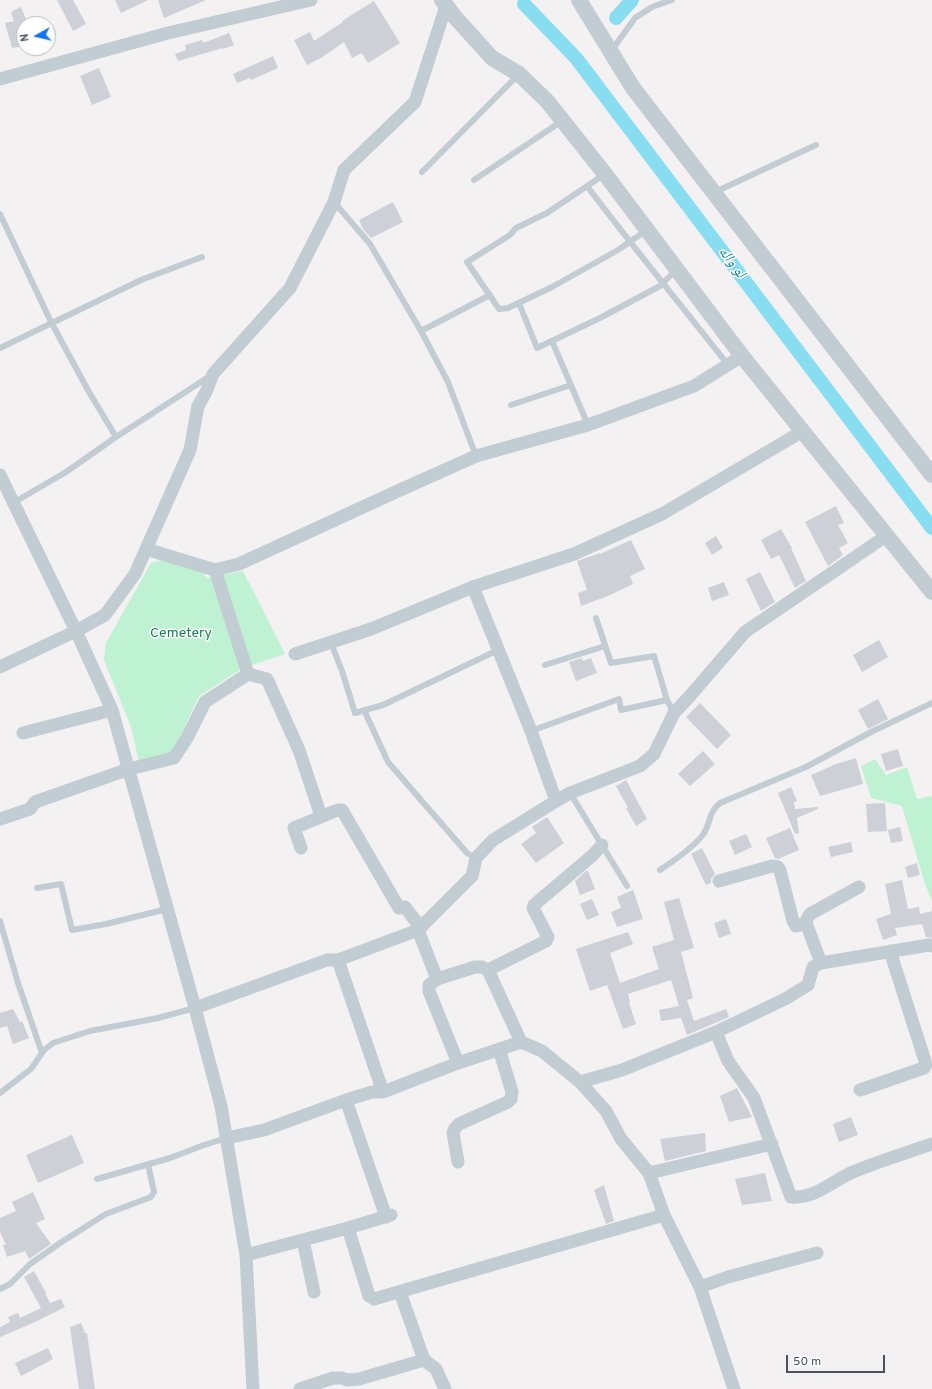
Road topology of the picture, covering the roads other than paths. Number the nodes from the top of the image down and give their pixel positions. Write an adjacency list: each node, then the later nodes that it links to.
1 (306, 0): 7 (street)
2 (579, 0): 5 (street)
3 (672, 0): 5 (lane)
4 (444, 3): 6 (street); 15 (street)
5 (611, 51): 14 (street)
6 (519, 74): 8 (street); 10 (lane)
7 (0, 78)
8 (563, 121): 11 (street); 12 (lane)
9 (816, 145): 14 (lane)
10 (422, 172)
11 (605, 174): 13 (lane); 17 (street)
12 (474, 180)
13 (587, 186): 18 (lane); 22 (lane)
14 (714, 193): 37 (street)
15 (334, 202): 25 (lane); 30 (street)
16 (0, 214): 24 (lane)
17 (647, 230): 18 (lane); 20 (street)
18 (629, 242): 21 (lane); 23 (lane)
19 (202, 257): 24 (lane)
20 (677, 269): 21 (lane); 28 (street)
21 (663, 282): 26 (lane); 29 (lane)
22 (490, 295): 23 (lane); 25 (lane)
23 (519, 303): 26 (lane)
24 (52, 322): 27 (lane); 35 (lane)
25 (422, 331): 36 (lane)
26 (552, 341): 31 (lane)
27 (0, 348)
28 (742, 356): 29 (street); 34 (street)
29 (728, 365): 33 (street)
30 (213, 374): 35 (lane); 41 (street)
31 (571, 385): 32 (lane); 33 (lane)
32 (511, 404)
33 (588, 425): 36 (street)
34 (802, 431): 40 (street); 43 (street)
35 (116, 437): 39 (lane)
36 (476, 456): 42 (street)
37 (930, 467)
38 (0, 475): 39 (street)
39 (13, 503): 46 (street)
40 (886, 536): 44 (street); 58 (street)
41 (146, 549): 42 (street); 46 (street)
42 (215, 570): 53 (street)
43 (472, 587): 47 (street); 49 (street)
44 (932, 592)
45 (596, 618): 48 (lane)
46 (76, 631): 52 (street); 56 (street)
47 (330, 643): 50 (street); 57 (lane)
48 (605, 646): 51 (lane); 54 (lane)
49 (498, 650): 57 (lane); 59 (street)
50 (295, 654)
51 (545, 665)
52 (0, 667)
53 (248, 674): 61 (street); 64 (street)
54 (667, 700): 58 (lane); 59 (lane)
55 (932, 703): 69 (lane)
56 (112, 710): 60 (street); 61 (street)
57 (364, 710): 68 (lane)
58 (674, 713): 62 (street)
59 (530, 731): 63 (street)
60 (23, 733)
61 (128, 769): 65 (street); 74 (street)
62 (570, 793): 63 (street); 66 (lane)
63 (556, 801): 68 (street)
64 (321, 816): 67 (street); 77 (street)
65 (0, 819)
66 (602, 844): 71 (lane); 82 (street)
67 (301, 848)
68 (476, 858): 77 (street)
69 (660, 870)
70 (719, 881): 76 (street)
71 (627, 886)
72 (859, 887): 76 (street)
73 (37, 888): 74 (lane)
74 (167, 909): 84 (street)
75 (0, 921): 88 (lane)
76 (806, 923): 81 (street)
77 (420, 929): 80 (street); 83 (street)
78 (932, 946): 79 (street)
79 (890, 951): 81 (street); 91 (street)
80 (338, 960): 84 (street); 93 (street)
81 (821, 963): 85 (street)
82 (488, 970): 83 (street); 86 (street)
83 (438, 979): 89 (street)
84 (195, 1008): 88 (lane); 95 (street)
85 (716, 1032): 90 (street); 96 (street)
86 (521, 1042): 87 (street); 90 (street)
87 (499, 1049): 89 (street); 98 (street)
88 (42, 1053): 92 (lane)
89 (458, 1063): 93 (street)
90 (580, 1082): 100 (street)
91 (860, 1090)
92 (0, 1092)
93 (383, 1092): 94 (street)
94 (346, 1100): 95 (street); 103 (street)
95 (227, 1138): 99 (lane); 106 (street)
96 (772, 1144): 97 (street); 100 (street)
97 (932, 1144)
98 (458, 1162)
99 (148, 1164): 101 (lane); 108 (lane)
100 (649, 1173): 102 (street)
101 (97, 1179)
102 (664, 1215): 107 (street); 110 (street)
103 (348, 1228): 104 (street); 110 (street)
104 (303, 1240): 106 (street); 109 (street)
105 (817, 1253): 107 (street)
106 (246, 1255): 112 (street)
107 (700, 1287): 115 (street)
108 (0, 1289)
109 (314, 1292)
110 (400, 1292): 111 (street)
111 (424, 1360): 113 (street); 114 (street)
112 (253, 1389)
113 (300, 1389)
114 (445, 1389)
115 (734, 1389)

